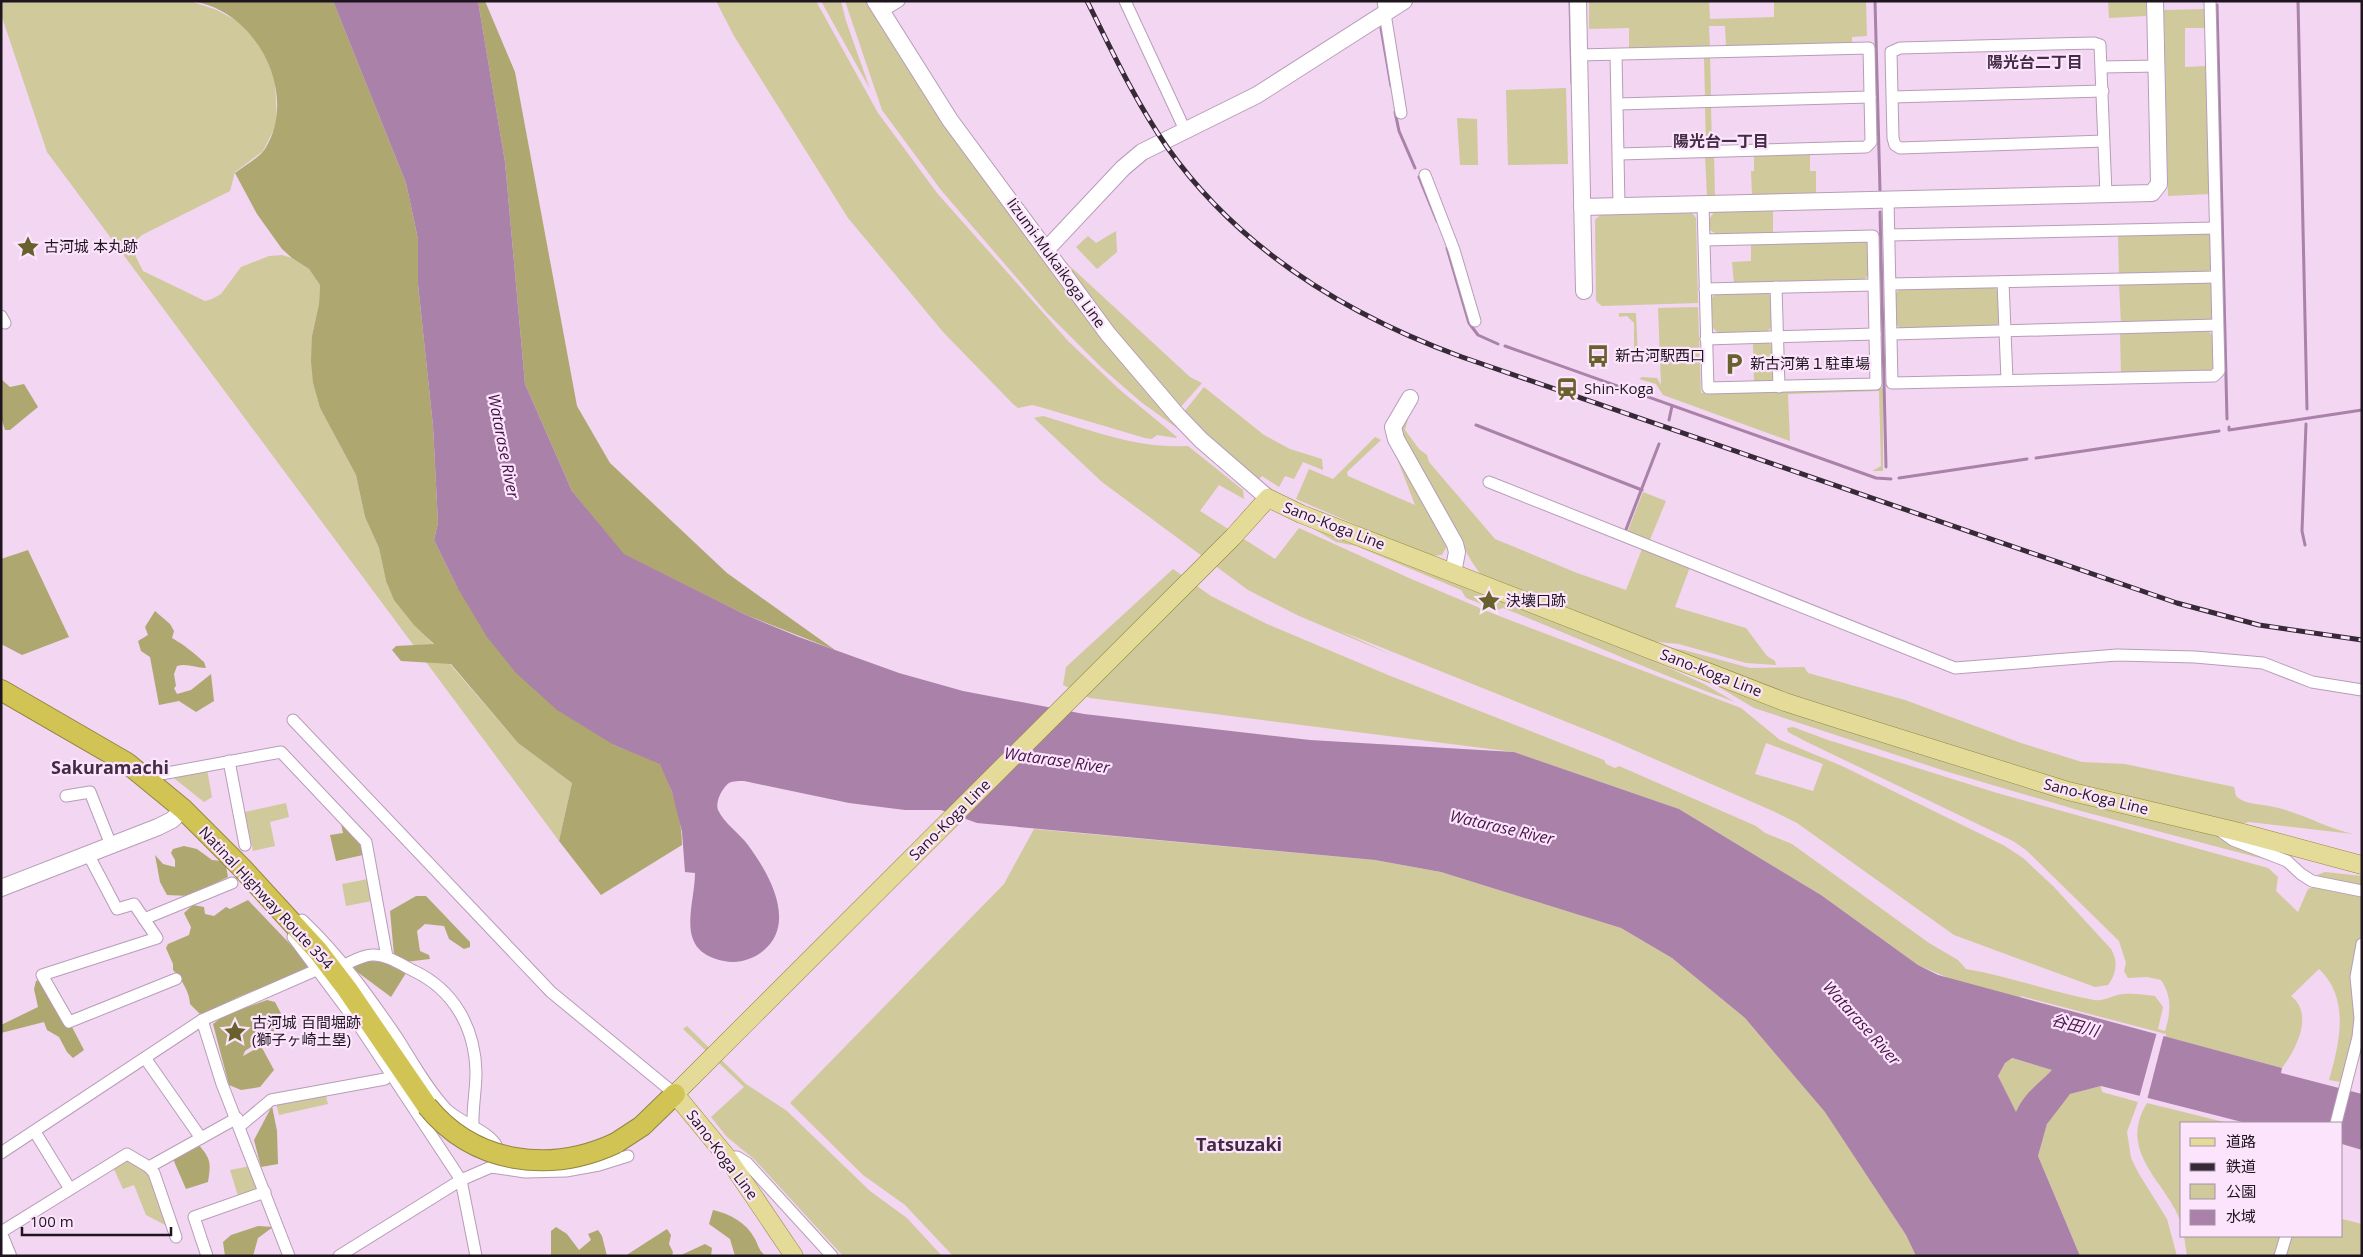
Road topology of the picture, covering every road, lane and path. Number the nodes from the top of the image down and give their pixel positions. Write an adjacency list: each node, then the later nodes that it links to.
1 (899, 1): 7 (street)
2 (1125, 1): 18 (street)
3 (1404, 1): 8 (street)
4 (1578, 1): 10 (street)
5 (2155, 1): 11 (street)
6 (2210, 1): 27 (street)
7 (878, 6): 30 (street, Iizumi-Mukaikoga Line)
8 (1384, 8): 17 (street); 18 (street)
9 (1616, 55): 10 (street); 14 (street); 16 (street)
10 (1579, 56): 26 (street)
11 (2158, 66): 12 (street); 22 (street)
12 (2102, 67): 13 (street); 15 (street)
13 (2103, 90): 15 (street); 19 (street)
14 (1870, 97): 16 (street); 20 (street)
15 (1893, 97): 19 (street)
16 (1618, 104): 20 (street)
17 (1401, 113)
18 (1185, 130): 30 (street)
19 (2104, 141): 22 (street)
20 (1619, 154): 25 (street)
21 (1425, 175): 40 (street)
22 (2106, 194): 23 (street)
23 (1888, 200): 24 (street); 28 (street)
24 (1703, 204): 25 (street); 29 (street)
25 (1620, 206): 26 (street)
26 (1582, 207): 37 (street)
27 (2215, 228): 28 (street); 31 (street)
28 (1889, 235): 33 (street)
29 (1704, 240): 34 (street); 36 (street)
30 (1046, 250): 51 (street, Iizumi-Mukaikoga Line)
31 (2216, 277): 32 (street); 41 (street)
32 (2003, 282): 33 (street); 42 (street)
33 (1891, 284): 44 (street)
34 (1873, 285): 35 (street); 43 (street)
35 (1776, 287): 36 (street); 45 (street)
36 (1705, 289): 46 (street)
37 (1584, 291)
38 (1, 316): 39 (street)
39 (1, 321)
40 (1474, 321)
41 (2217, 326): 42 (street); 47 (street)
42 (2005, 332): 44 (street); 47 (street)
43 (1876, 334): 45 (street); 48 (street)
44 (1892, 334): 47 (street)
45 (1777, 337): 46 (street); 48 (street)
46 (1706, 339): 48 (street)
47 (2007, 380)
48 (1779, 386)
49 (1410, 398): 52 (street)
50 (1489, 482): 53 (street)
51 (1263, 504): 52 (main road, Sano-Koga Line); 76 (main road, Sano-Koga Line)
52 (1453, 573): 60 (main road, Sano-Koga Line)
53 (2362, 690)
54 (4, 695): 57 (highway, Natinal Highway Route 354)
55 (292, 720): 76 (street)
56 (229, 761): 57 (street); 62 (street); 70 (street)
57 (145, 777): 59 (highway, Natinal Highway Route 354)
58 (66, 796): 61 (street)
59 (183, 810): 61 (street); 71 (highway, Natinal Highway Route 354)
60 (2217, 826): 64 (main road, Sano-Koga Line); 67 (street)
61 (112, 845): 63 (street)
62 (245, 845)
63 (88, 854): 66 (street); 68 (street)
64 (2362, 865)
65 (232, 883): 68 (street)
66 (1, 888)
67 (2362, 891)
68 (144, 919): 72 (street)
69 (2362, 944): 78 (street)
70 (386, 957): 71 (street); 79 (street)
71 (332, 968): 73 (street); 79 (street); 83 (highway, Natinal Highway Route 354, bridge); 87 (street)
72 (176, 978)
73 (202, 1020): 74 (street); 77 (street)
74 (146, 1058): 80 (street); 81 (street)
75 (384, 1079): 77 (street)
76 (680, 1090): 83 (highway, Natinal Highway Route 354); 85 (main road, Sano-Koga Line)
77 (239, 1122): 81 (street); 89 (street)
78 (2336, 1122)
79 (474, 1129): 82 (street)
80 (35, 1132): 84 (street); 88 (street)
81 (201, 1138): 86 (street)
82 (498, 1147)
83 (622, 1150): 87 (street)
84 (1, 1153)
85 (727, 1157): 99 (main road, Sano-Koga Line); 100 (street)
86 (148, 1167): 88 (street); 91 (street)
87 (461, 1180): 97 (street); 98 (street)
88 (70, 1189): 90 (street)
89 (266, 1192): 95 (street); 96 (street)
90 (1, 1232)
91 (176, 1237)
92 (2286, 1237): 101 (street)
93 (1, 1240): 94 (street)
94 (8, 1256)
95 (207, 1256)
96 (289, 1256)
97 (339, 1256)
98 (476, 1256)
99 (794, 1256)
100 (832, 1256)
101 (2280, 1256)

